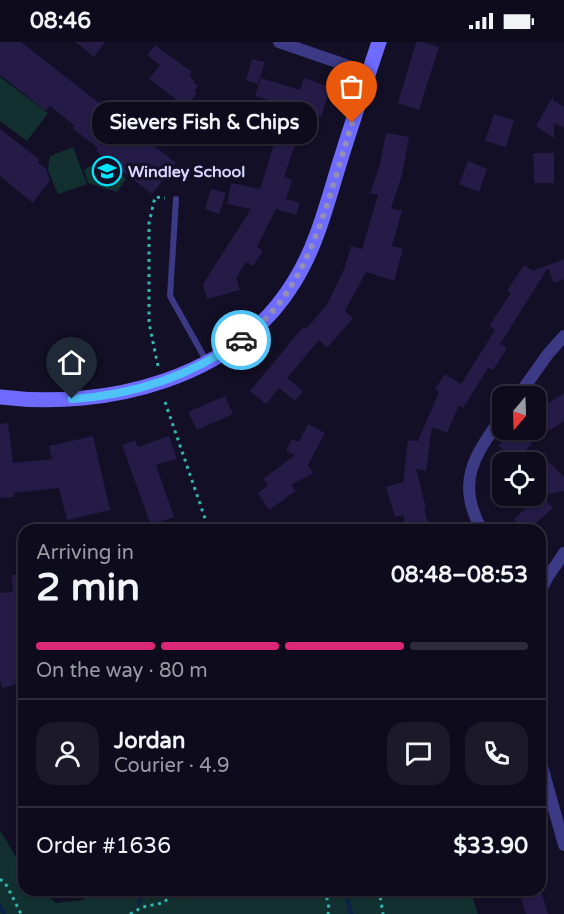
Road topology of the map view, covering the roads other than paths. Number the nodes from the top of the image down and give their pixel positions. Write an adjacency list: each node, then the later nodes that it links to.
1 (279, 42): 3 (street)
2 (379, 42): 3 (main road)
3 (369, 73): 6 (main road)
4 (176, 199): 6 (lane)
5 (564, 336): 7 (street)
6 (207, 362): 8 (main road)
7 (526, 386)
8 (0, 397)
9 (492, 431): 10 (street)
10 (479, 524)
11 (564, 553): 12 (street)
12 (546, 573)
13 (546, 780): 14 (street)
14 (564, 845)

